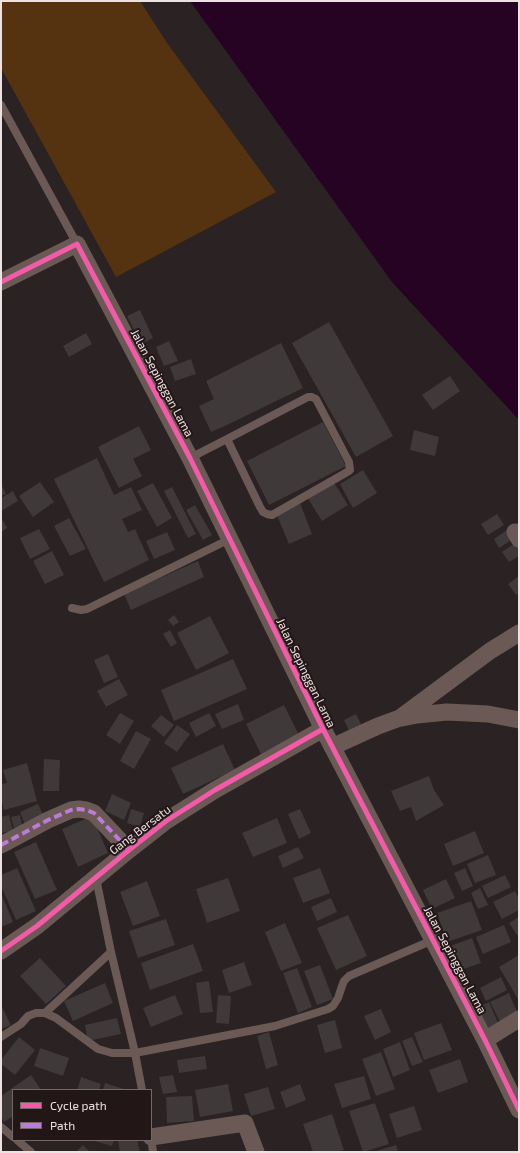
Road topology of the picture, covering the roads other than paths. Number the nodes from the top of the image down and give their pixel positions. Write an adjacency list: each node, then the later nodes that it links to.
1 (1, 105): 2 (lane, Jalan Sepinggan Lama)
2 (77, 244): 3 (street); 5 (street, Jalan Sepinggan Lama)
3 (1, 282)
4 (227, 439): 4 (lane); 5 (lane)
5 (190, 458): 6 (street, Jalan Sepinggan Lama)
6 (230, 539): 7 (lane); 11 (street, Jalan Sepinggan Lama)
7 (72, 608)
8 (519, 633): 9 (street)
9 (397, 719): 10 (street); 12 (street)
10 (519, 720)
11 (323, 728): 12 (street, Jalan Sepinggan Lama); 14 (street, Gang Bersatu)
12 (332, 747): 16 (street, Jalan Sepinggan Lama)
13 (1, 845): 14 (street, Gang Bersatu)
14 (128, 850): 15 (street, Gang Bersatu)
15 (96, 877): 17 (street, Gang Bersatu); 18 (lane)
16 (433, 940): 22 (street, Jalan Sepinggan Lama); 23 (lane)
17 (1, 951)
18 (111, 952): 19 (lane); 23 (lane)
19 (45, 1013): 21 (lane); 23 (lane)
20 (519, 1019): 22 (street)
21 (1, 1037)
22 (485, 1040): 25 (street, Jalan Sepinggan Lama)
23 (135, 1054): 24 (lane)
24 (142, 1089)
25 (519, 1110)
26 (1, 1127): 27 (lane)
27 (12, 1136)
28 (152, 1137): 33 (street)
29 (18, 1141): 31 (lane)
30 (152, 1141): 32 (lane)
31 (31, 1152)
32 (153, 1152)
33 (256, 1152)

